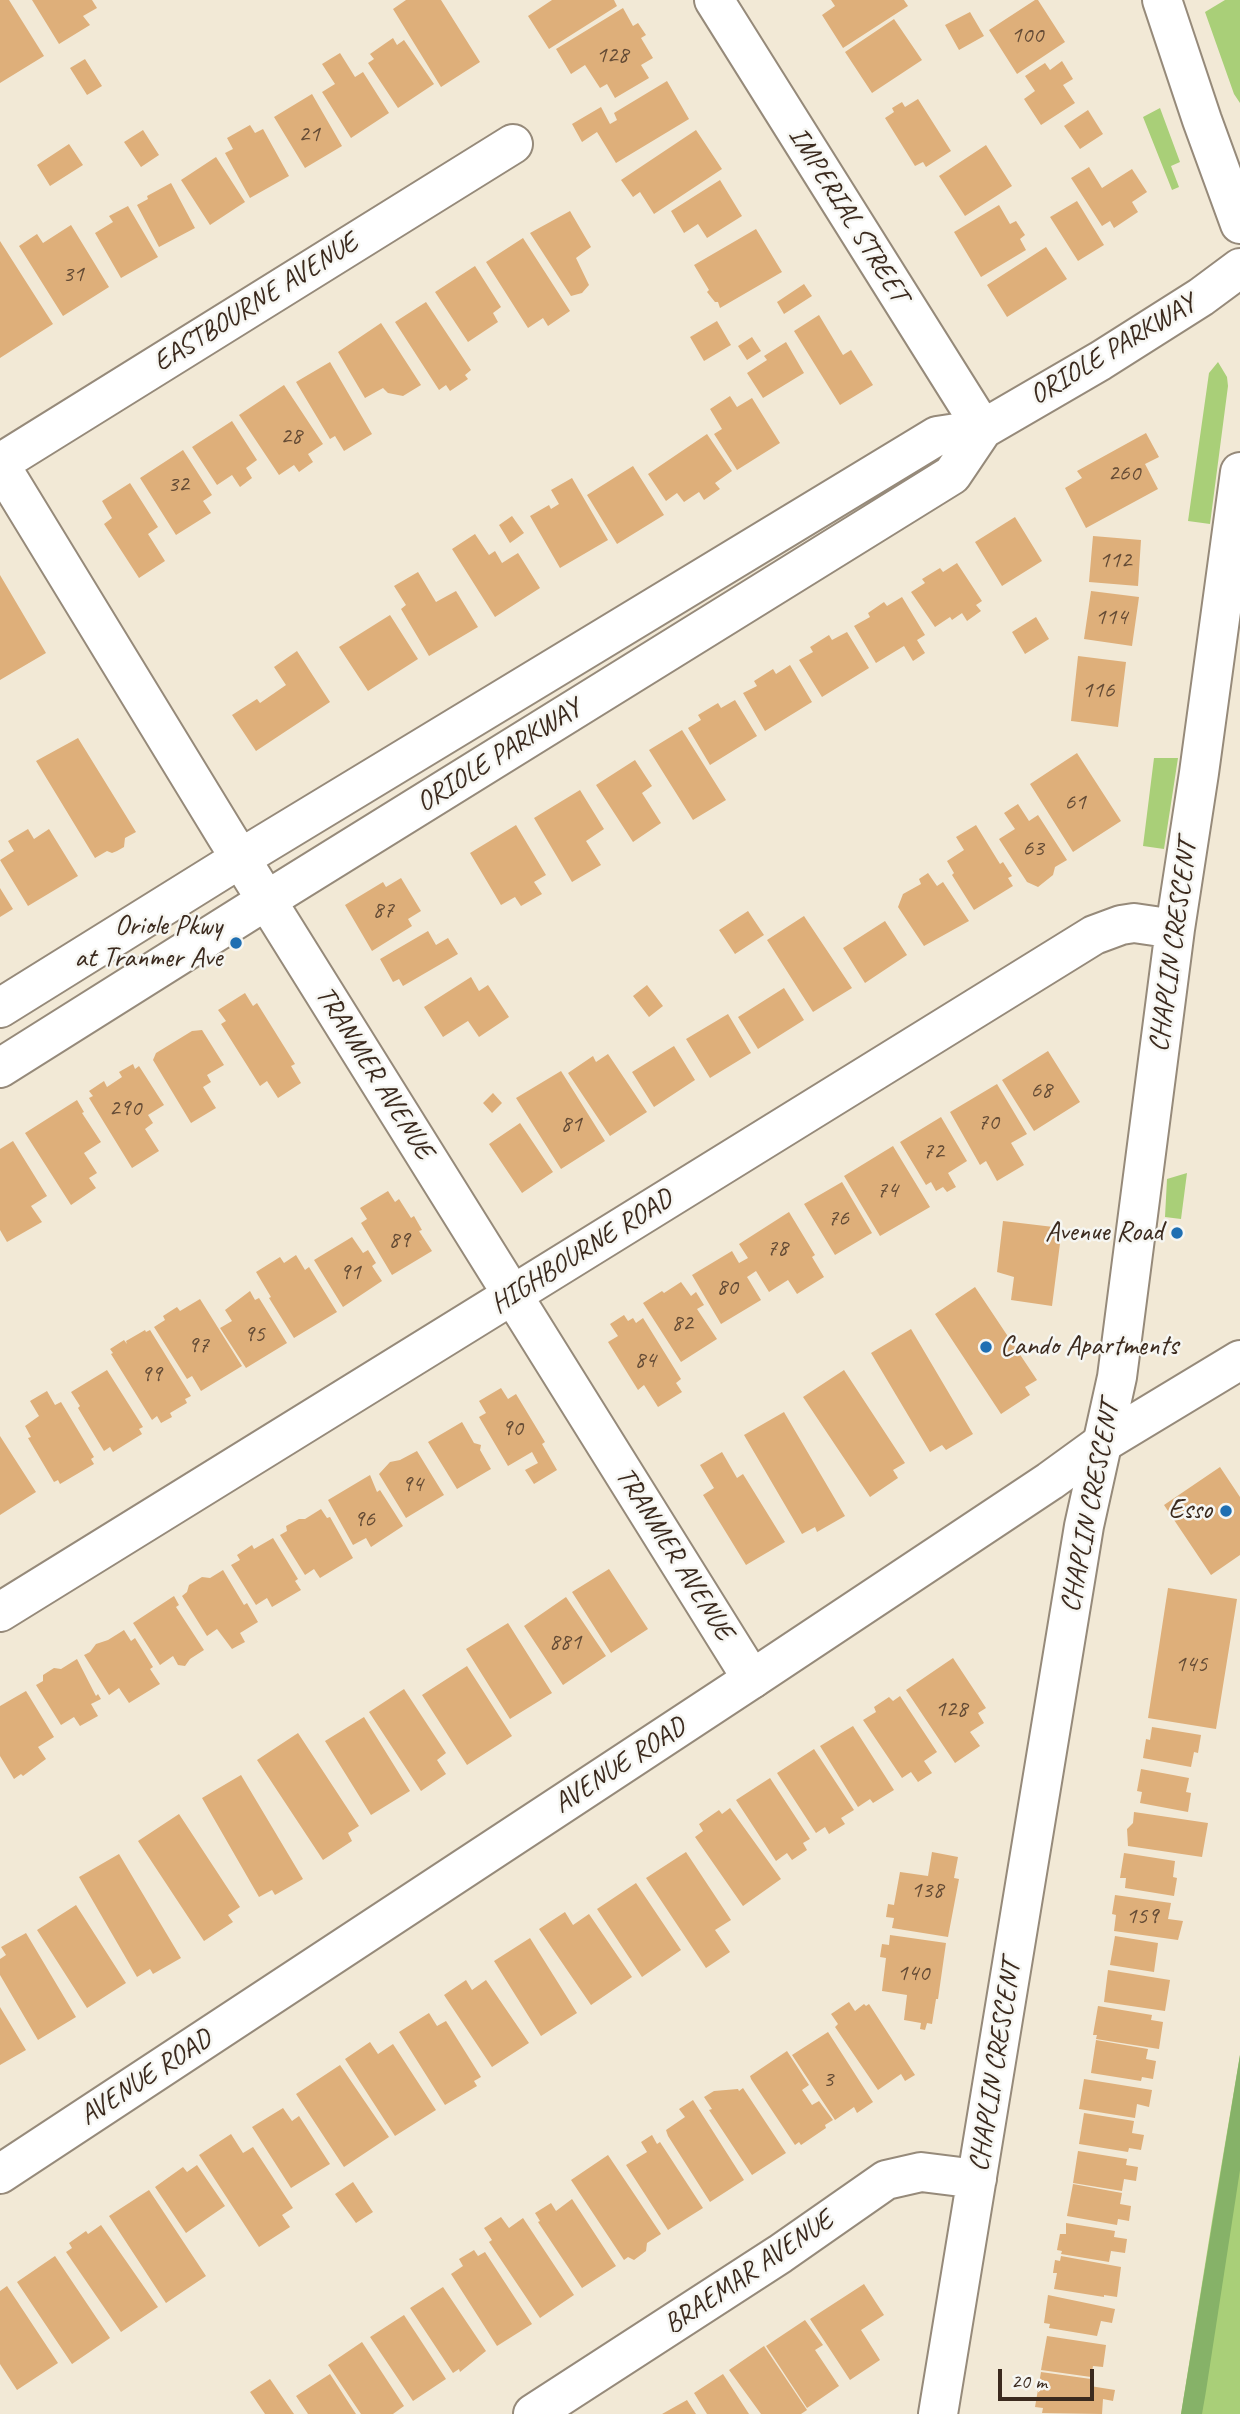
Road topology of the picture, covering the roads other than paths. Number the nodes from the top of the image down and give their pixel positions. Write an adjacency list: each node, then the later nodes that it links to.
1 (714, 0): 6 (street, IMPERIAL STREET)
2 (1163, 0): 4 (street)
3 (513, 144): 7 (street, EASTBOURNE AVENUE)
4 (1240, 224)
5 (1240, 268): 6 (street, ORIOLE PARKWAY)
6 (983, 429): 9 (street, ORIOLE PARKWAY); 10 (street, ORIOLE PARKWAY)
7 (0, 464): 9 (street, TRANMER AVENUE)
8 (1240, 472): 11 (street, CHAPLIN CRESCENT)
9 (241, 858): 10 (street, TRANMER AVENUE); 12 (street, ORIOLE PARKWAY)
10 (267, 900): 13 (street, ORIOLE PARKWAY); 14 (street, TRANMER AVENUE)
11 (1175, 929): 14 (street, HIGHBOURNE ROAD); 16 (street, CHAPLIN CRESCENT)
12 (0, 1008)
13 (0, 1068)
14 (513, 1296): 17 (street, HIGHBOURNE ROAD); 18 (street, TRANMER AVENUE)
15 (1240, 1360): 16 (street, AVENUE ROAD)
16 (1101, 1444): 18 (street, AVENUE ROAD); 20 (street, CHAPLIN CRESCENT)
17 (0, 1612)
18 (752, 1679): 19 (street, AVENUE ROAD)
19 (0, 2174)
20 (977, 2179): 21 (street, BRAEMAR AVENUE); 22 (street, CHAPLIN CRESCENT)
21 (533, 2414)
22 (938, 2414)

